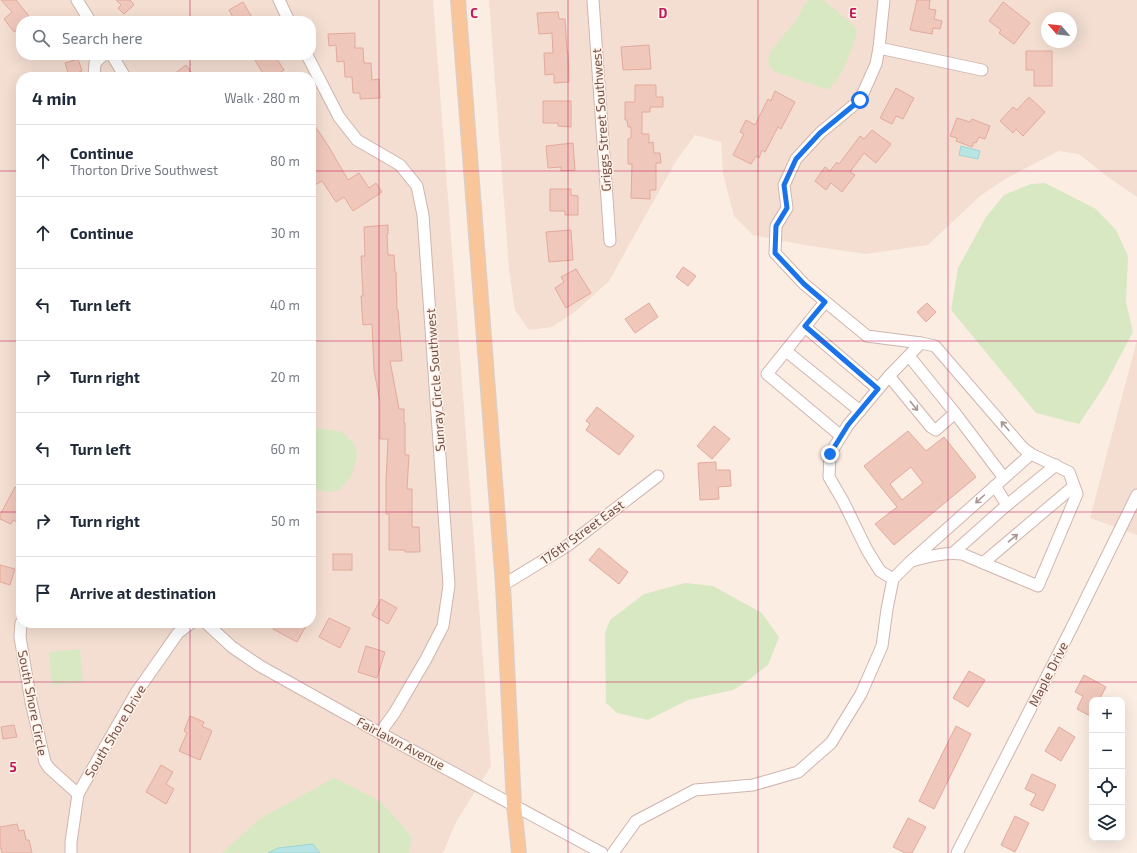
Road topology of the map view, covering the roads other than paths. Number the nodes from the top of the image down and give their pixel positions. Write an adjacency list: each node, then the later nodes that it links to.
1 (77, 0): 6 (street)
2 (279, 0): 7 (street)
3 (458, 0): 40 (main road)
4 (593, 0): 17 (street, Griggs Street Southwest)
5 (884, 0): 8 (street)
6 (87, 16)
7 (287, 16)
8 (879, 48): 12 (street); 18 (street)
9 (98, 60): 13 (street)
10 (115, 60): 14 (street)
11 (310, 60): 15 (street, Sunray Circle Southwest)
12 (982, 70)
13 (94, 72)
14 (122, 72)
15 (316, 72)
16 (316, 72): 44 (street, Sunray Circle Southwest)
17 (610, 241)
18 (825, 302): 19 (street); 20 (street)
19 (805, 326): 21 (street); 24 (street)
20 (921, 343): 22 (street); 28 (street, one-way to 20)
21 (786, 351): 25 (street); 27 (street)
22 (909, 356): 23 (street); 26 (street)
23 (889, 376): 24 (street); 26 (street, one-way to 26)
24 (878, 389): 25 (street)
25 (860, 410): 27 (street)
26 (955, 412): 31 (street)
27 (841, 436): 39 (street)
28 (1031, 454): 29 (street); 31 (street)
29 (1056, 465): 33 (street); 35 (street)
30 (658, 476): 40 (street, 176th Street East)
31 (1004, 478): 32 (street)
32 (995, 486): 35 (street); 37 (street, one-way to 37)
33 (1074, 486): 38 (street, one-way to 33); 38 (street)
34 (1137, 495): 51 (street, Maple Drive)
35 (1007, 505): 36 (street)
36 (953, 553): 37 (street); 38 (street)
37 (911, 561): 39 (street)
38 (983, 563)
39 (893, 579): 50 (street)
40 (503, 585): 46 (main road)
41 (21, 628): 45 (street, South Shore Circle)
42 (185, 628): 45 (street, South Shore Drive)
43 (211, 628): 44 (street, Fairlawn Avenue)
44 (380, 733): 46 (street, Fairlawn Avenue)
45 (78, 794): 47 (street, South Shore Drive)
46 (514, 805): 48 (main road); 49 (street, Fairlawn Avenue)
47 (71, 853)
48 (519, 853)
49 (602, 853)
50 (613, 853)
51 (957, 853)

